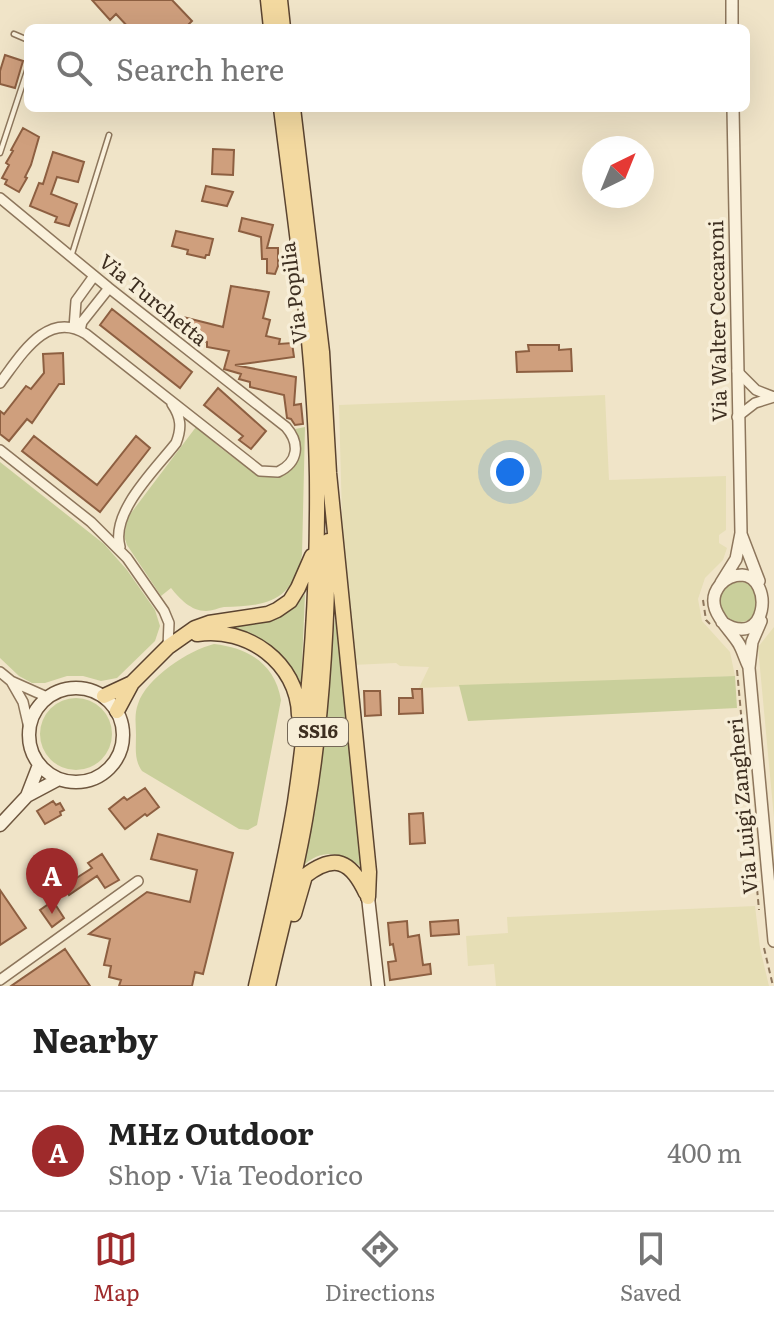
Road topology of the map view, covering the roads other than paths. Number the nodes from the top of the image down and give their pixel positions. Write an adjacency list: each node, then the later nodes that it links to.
1 (268, 0): 4 (main road)
2 (280, 0): 5 (main road)
3 (732, 0): 6 (street)
4 (271, 24)
5 (283, 24)
6 (732, 24)
7 (14, 34): 8 (lane)
8 (24, 38)
9 (24, 80): 14 (lane)
10 (281, 112): 26 (main road, Via Popilia / SS16)
11 (293, 112): 26 (main road, Via Popilia / SS16)
12 (733, 112): 20 (street, Via Walter Ceccaroni)
13 (109, 135): 16 (lane)
14 (0, 153)
15 (0, 198): 16 (street, Via Turchetta)
16 (71, 257): 17 (street, Via Turchetta)
17 (94, 276): 18 (street, Via Turchetta); 19 (street)
18 (109, 288): 19 (street); 23 (street, Via Turchetta)
19 (77, 329): 21 (street); 23 (street)
20 (737, 371): 22 (street); 24 (street, Via Walter Ceccaroni)
21 (0, 383)
22 (774, 397): 24 (street)
23 (167, 398): 29 (street)
24 (737, 417): 27 (street, Via Walter Ceccaroni)
25 (0, 450): 29 (street)
26 (323, 473): 28 (main road, SS16); 50 (main road); 54 (main road, SS16)
27 (741, 533): 30 (street, Via Walter Ceccaroni); 31 (street, Via Walter Ceccaroni)
28 (316, 540): 34 (main road); 47 (main road, SS16)
29 (120, 551): 35 (street)
30 (760, 582): 31 (street); 32 (street, Via Walter Ceccaroni)
31 (721, 583): 33 (street, Via Walter Ceccaroni)
32 (761, 621): 33 (street); 36 (street, Via Luigi Zangheri)
33 (722, 622): 36 (street, Via Luigi Zangheri)
34 (185, 636): 35 (main road); 47 (main road)
35 (168, 647): 39 (main road)
36 (749, 668): 51 (street, Via Luigi Zangheri)
37 (0, 672): 38 (street)
38 (11, 681): 41 (street); 43 (street)
39 (132, 683): 40 (main road); 42 (main road)
40 (104, 696): 41 (main road); 42 (main road)
41 (47, 697): 43 (main road)
42 (117, 711): 45 (main road)
43 (29, 728): 44 (main road)
44 (39, 765): 45 (main road); 46 (main road)
45 (59, 779): 46 (main road)
46 (27, 796): 48 (main road)
47 (294, 806): 53 (main road, SS16)
48 (0, 825)
49 (138, 881): 52 (street)
50 (368, 897): 54 (main road); 55 (main road)
51 (774, 941)
52 (0, 980)
53 (256, 986)
54 (269, 986)
55 (378, 986)

